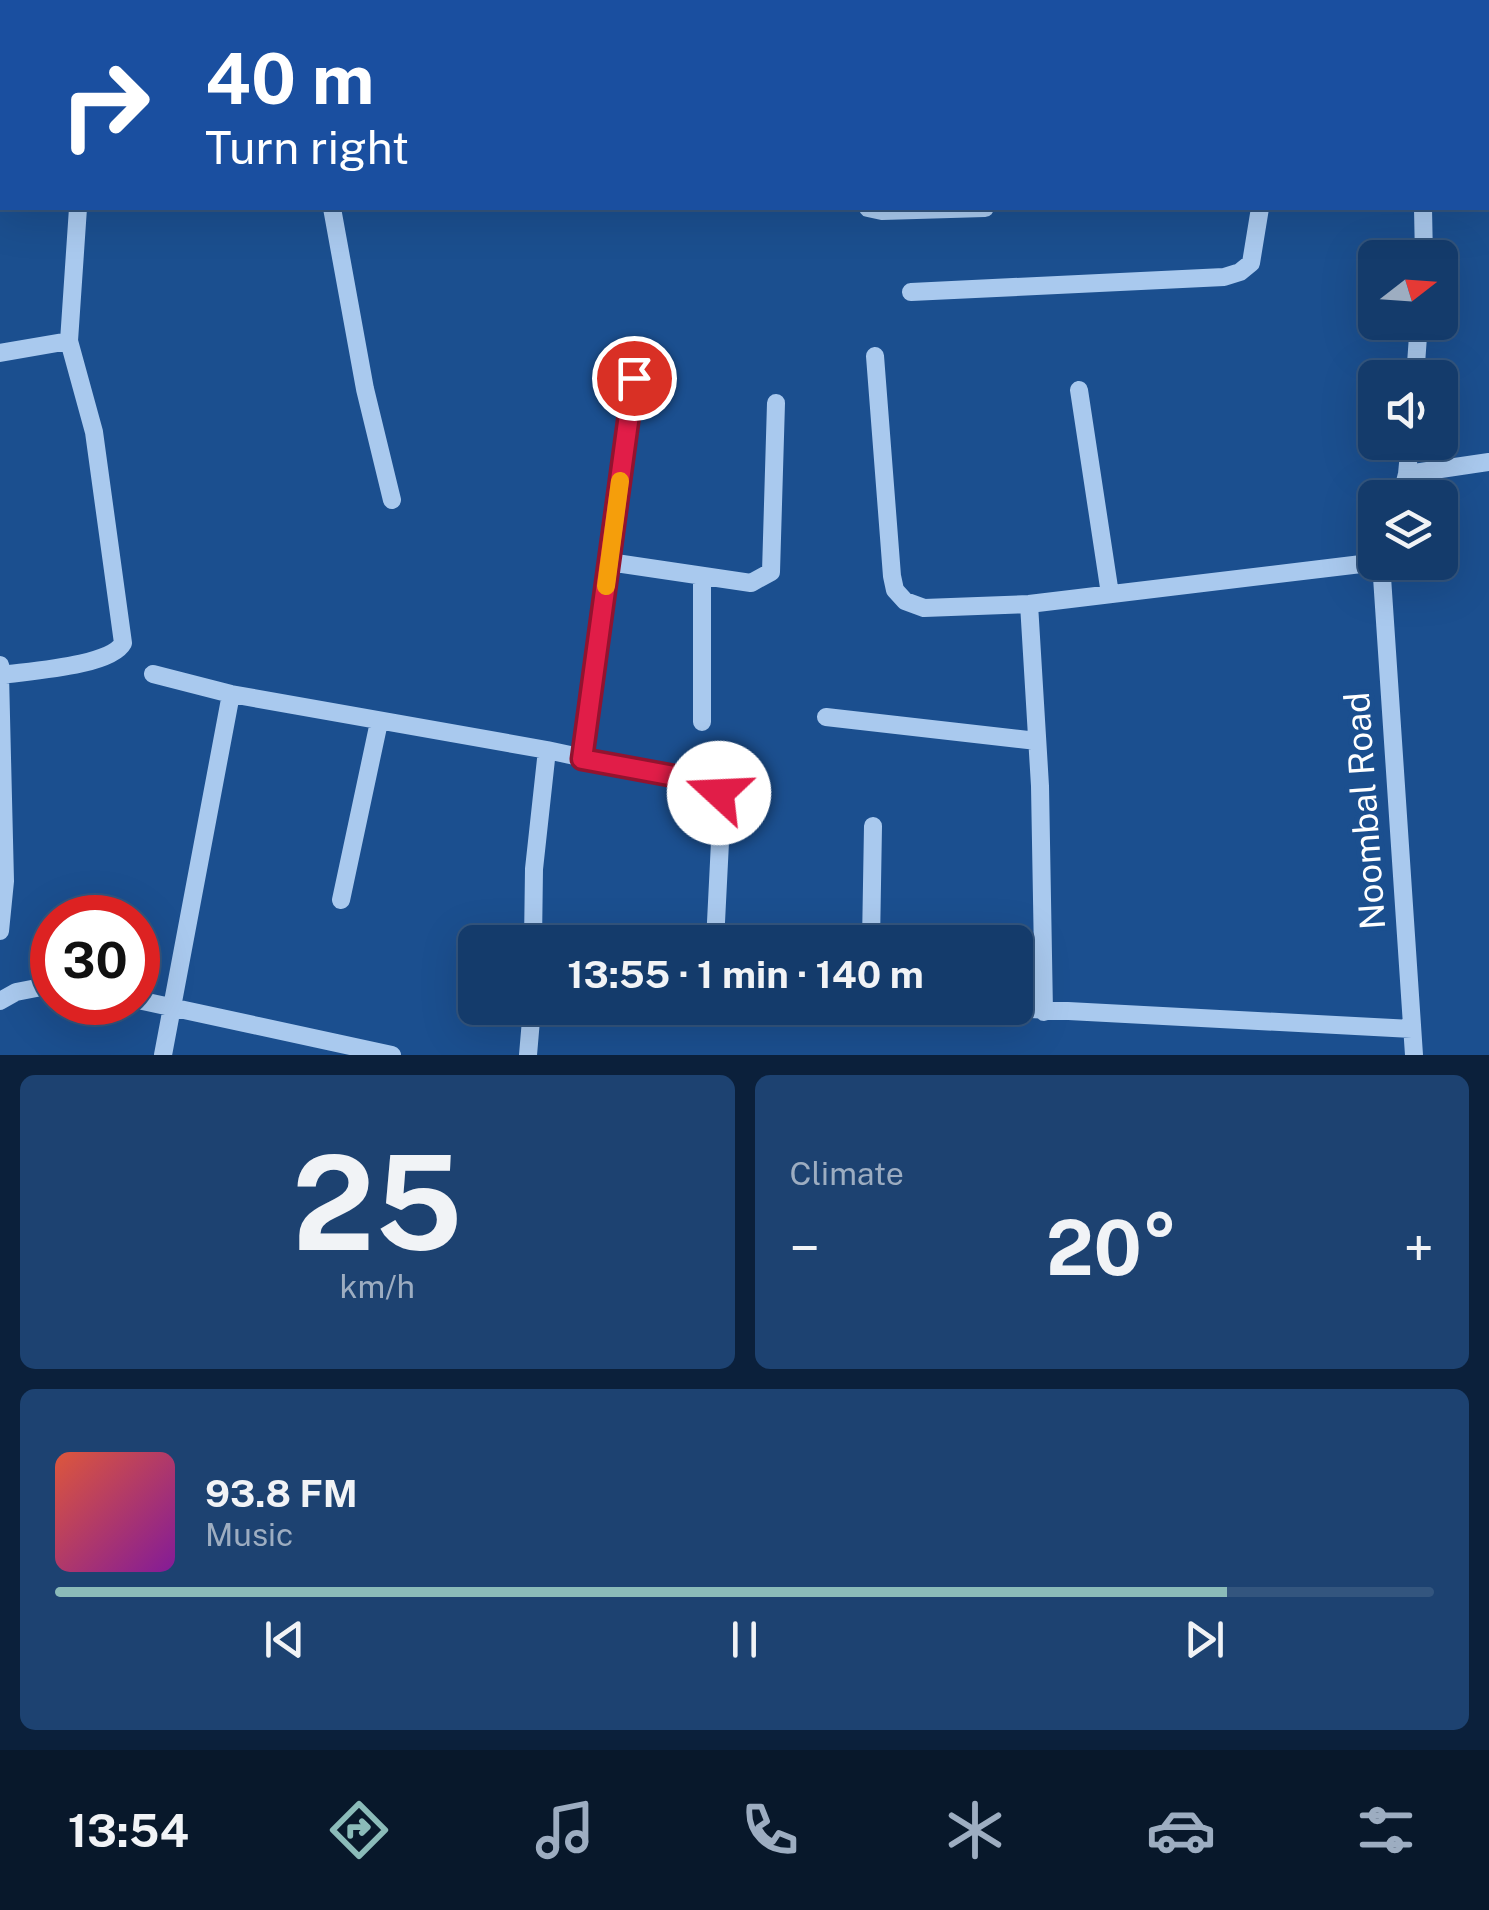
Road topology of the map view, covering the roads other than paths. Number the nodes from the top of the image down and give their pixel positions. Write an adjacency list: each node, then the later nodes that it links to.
1 (78, 210): 9 (street)
2 (332, 210): 19 (street)
3 (877, 210): 4 (street)
4 (916, 210)
5 (1260, 210): 8 (street)
6 (1423, 210): 7 (street)
7 (1424, 240)
8 (911, 292)
9 (69, 340): 10 (street); 26 (street)
10 (0, 353)
11 (875, 356): 25 (street)
12 (634, 378): 20 (street)
13 (1079, 390): 24 (street)
14 (776, 402): 22 (street)
15 (1409, 460): 17 (street)
16 (1489, 462): 17 (street)
17 (1408, 474): 18 (street)
18 (1406, 480)
19 (392, 500)
20 (609, 562): 22 (street); 34 (street)
21 (1358, 565): 24 (street)
22 (702, 576): 31 (street)
23 (1381, 580): 48 (street, Noombal Road)
24 (1110, 594): 25 (street)
25 (1029, 604): 32 (street)
26 (1, 671): 40 (street)
27 (153, 674): 28 (street)
28 (231, 694): 30 (street); 44 (street)
29 (826, 717): 32 (street)
30 (379, 722): 33 (street); 36 (street)
31 (702, 722)
32 (1037, 741): 46 (street)
33 (547, 750): 34 (street); 37 (street)
34 (582, 759): 38 (street)
35 (873, 826): 39 (street)
36 (341, 900)
37 (533, 925)
38 (716, 925)
39 (871, 925)
40 (0, 931)
41 (30, 989): 42 (street)
42 (0, 1001)
43 (160, 1003): 44 (street)
44 (171, 1005): 49 (street); 50 (street)
45 (1033, 1011): 46 (street)
46 (1044, 1012): 48 (street)
47 (531, 1025): 51 (street)
48 (1412, 1029): 52 (street, Noombal Road)
49 (163, 1055)
50 (392, 1055)
51 (528, 1055)
52 (1414, 1055)

